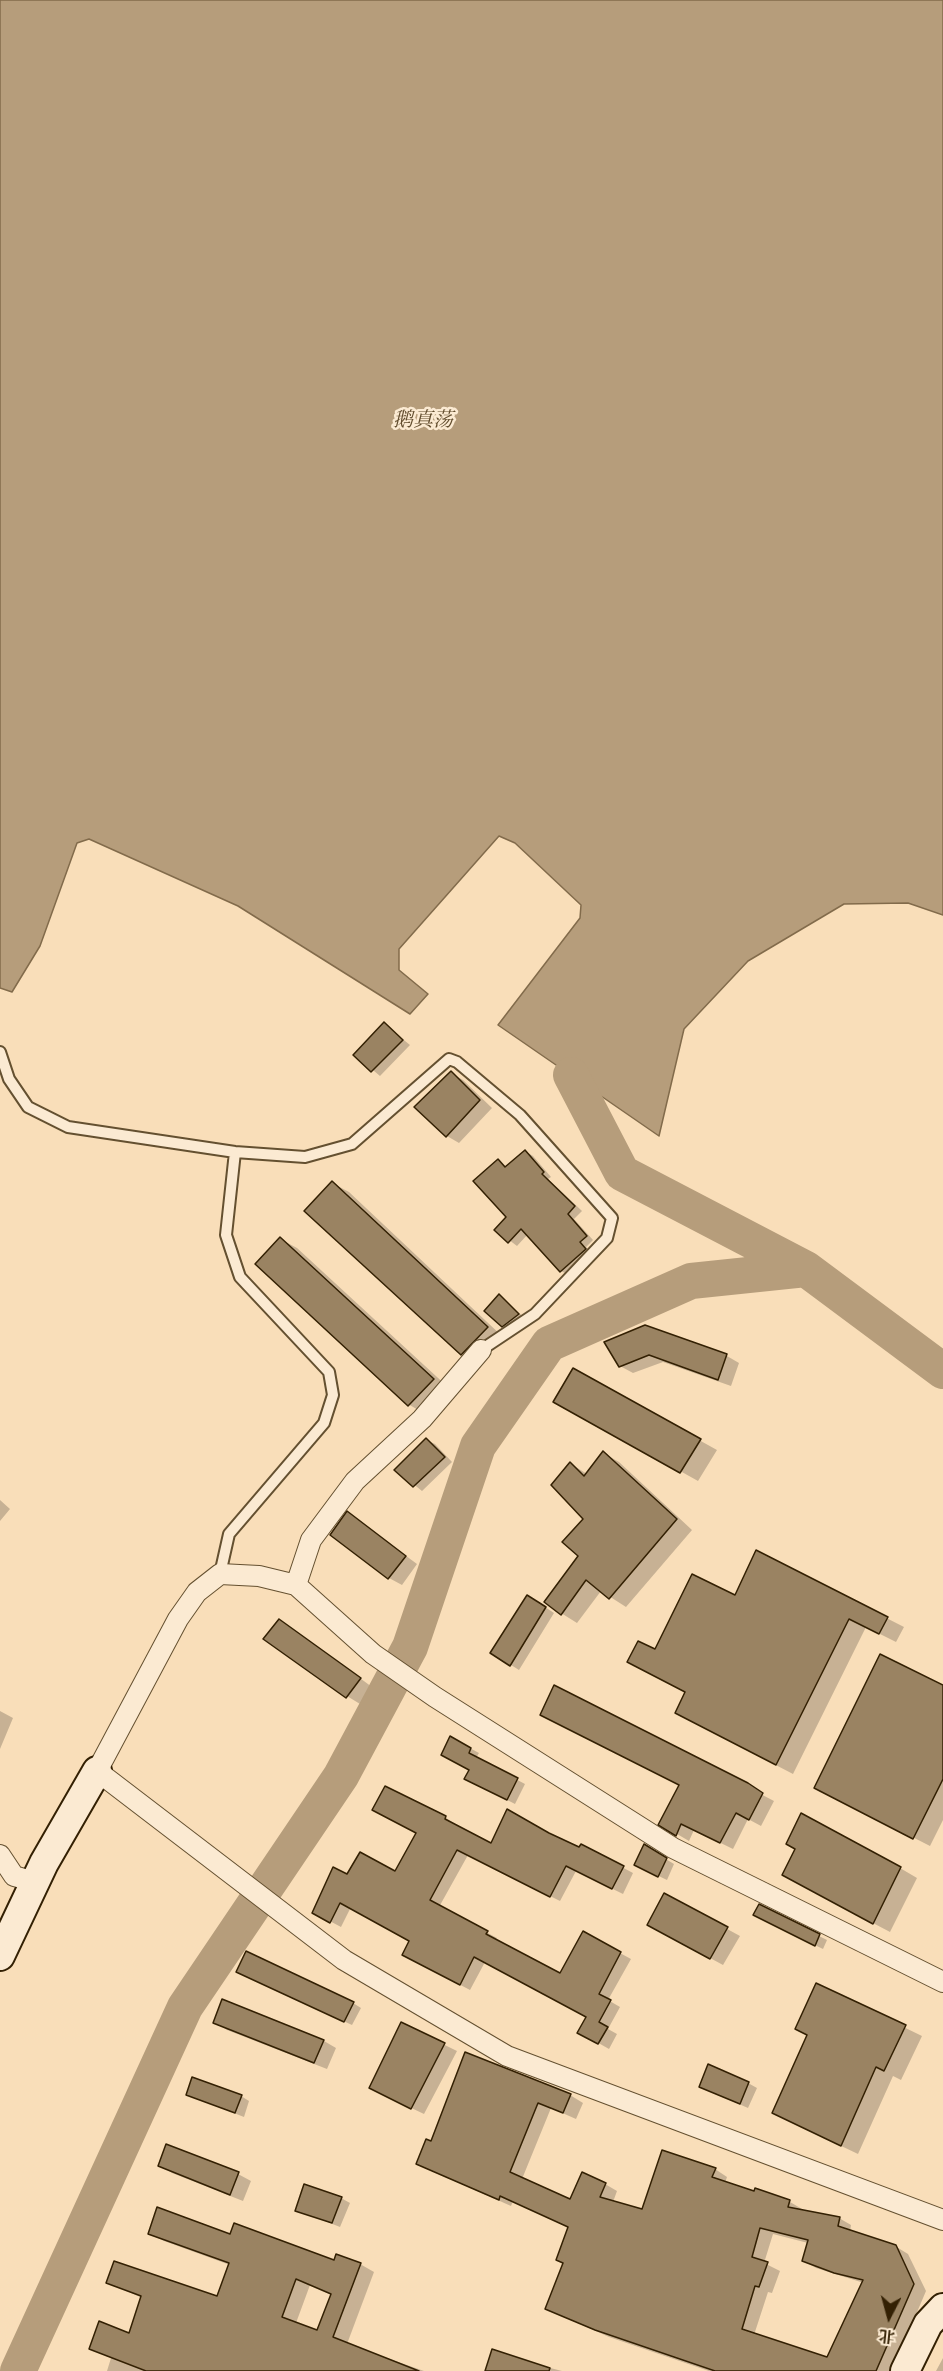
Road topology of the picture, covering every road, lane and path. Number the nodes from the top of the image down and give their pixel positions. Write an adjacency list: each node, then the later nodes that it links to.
1 (0, 1052): 2 (lane)
2 (235, 1152): 3 (lane); 4 (lane)
3 (481, 1350): 5 (street)
4 (220, 1574): 5 (street); 6 (street)
5 (296, 1585): 10 (street)
6 (97, 1771): 8 (street); 11 (street)
7 (0, 1855): 8 (street)
8 (35, 1882): 9 (street)
9 (0, 1956)
10 (943, 1982)
11 (943, 2220)
12 (943, 2308): 13 (street)
13 (904, 2371)

